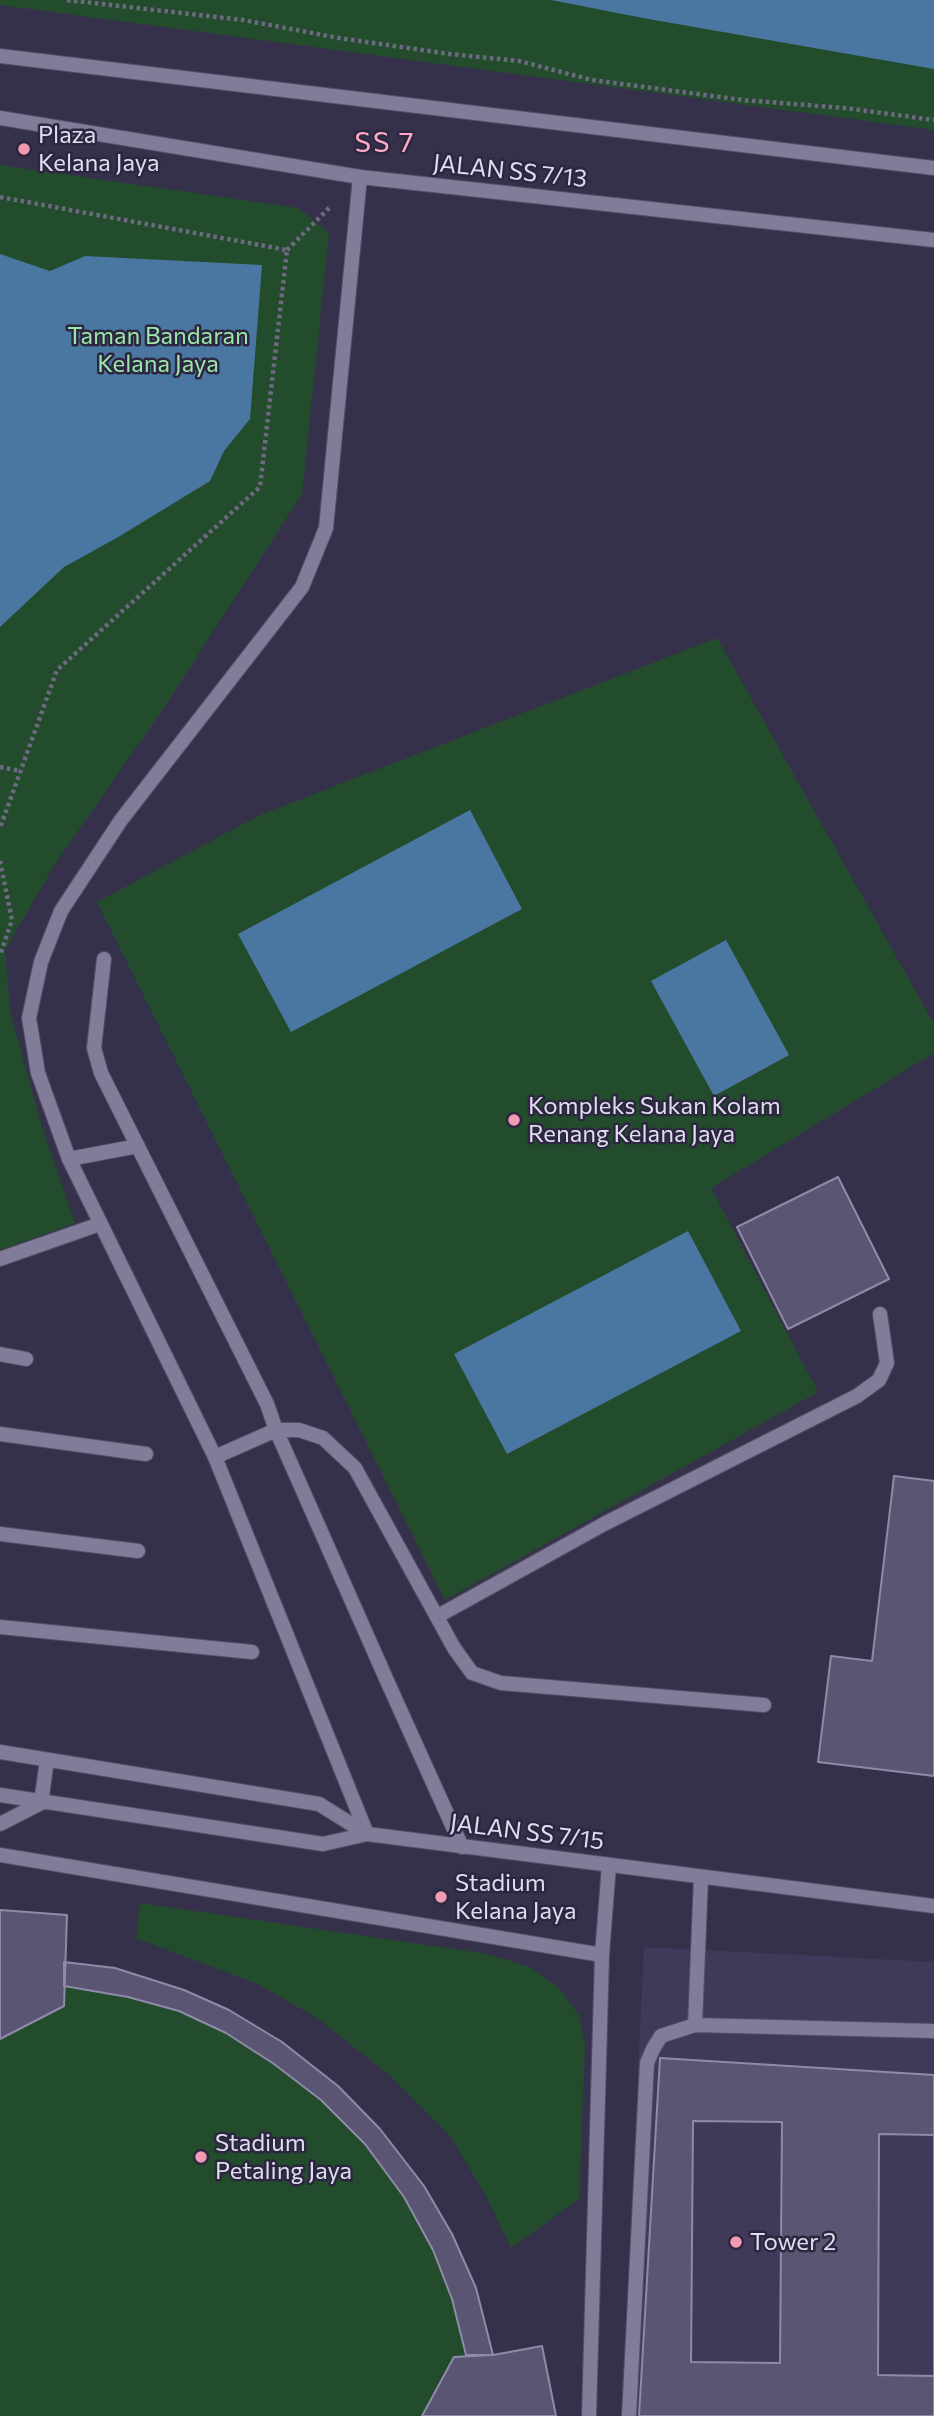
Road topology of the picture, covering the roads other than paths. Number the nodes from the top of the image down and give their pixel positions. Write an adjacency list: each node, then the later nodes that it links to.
1 (0, 56): 3 (street)
2 (0, 118): 4 (street, JALAN SS 7/13)
3 (934, 168)
4 (360, 177): 5 (street, JALAN SS 7/13); 8 (street)
5 (934, 240)
6 (104, 959): 7 (street)
7 (138, 1146): 8 (street); 14 (street)
8 (69, 1159): 9 (street)
9 (100, 1224): 10 (street); 17 (street)
10 (0, 1259)
11 (880, 1314): 20 (street)
12 (0, 1354): 13 (street)
13 (26, 1359)
14 (276, 1430): 17 (street); 20 (street); 30 (street)
15 (0, 1433): 16 (street)
16 (146, 1454)
17 (215, 1457): 29 (street)
18 (0, 1534): 19 (street)
19 (138, 1551)
20 (438, 1616): 23 (street)
21 (0, 1627): 22 (street)
22 (252, 1652)
23 (764, 1705)
24 (0, 1752): 25 (street)
25 (47, 1760): 27 (street); 29 (street)
26 (0, 1795): 27 (street, JALAN SS 7/15)
27 (41, 1802): 28 (street); 29 (street, JALAN SS 7/15)
28 (0, 1824)
29 (367, 1834): 30 (street, JALAN SS 7/15)
30 (462, 1847): 32 (street, JALAN SS 7/15)
31 (0, 1854): 35 (street)
32 (609, 1865): 33 (street, JALAN SS 7/15); 35 (street)
33 (701, 1877): 34 (street, JALAN SS 7/15); 36 (street)
34 (934, 1906)
35 (602, 1955): 38 (street)
36 (695, 2025): 37 (street); 39 (street)
37 (934, 2031)
38 (589, 2416)
39 (629, 2416)

